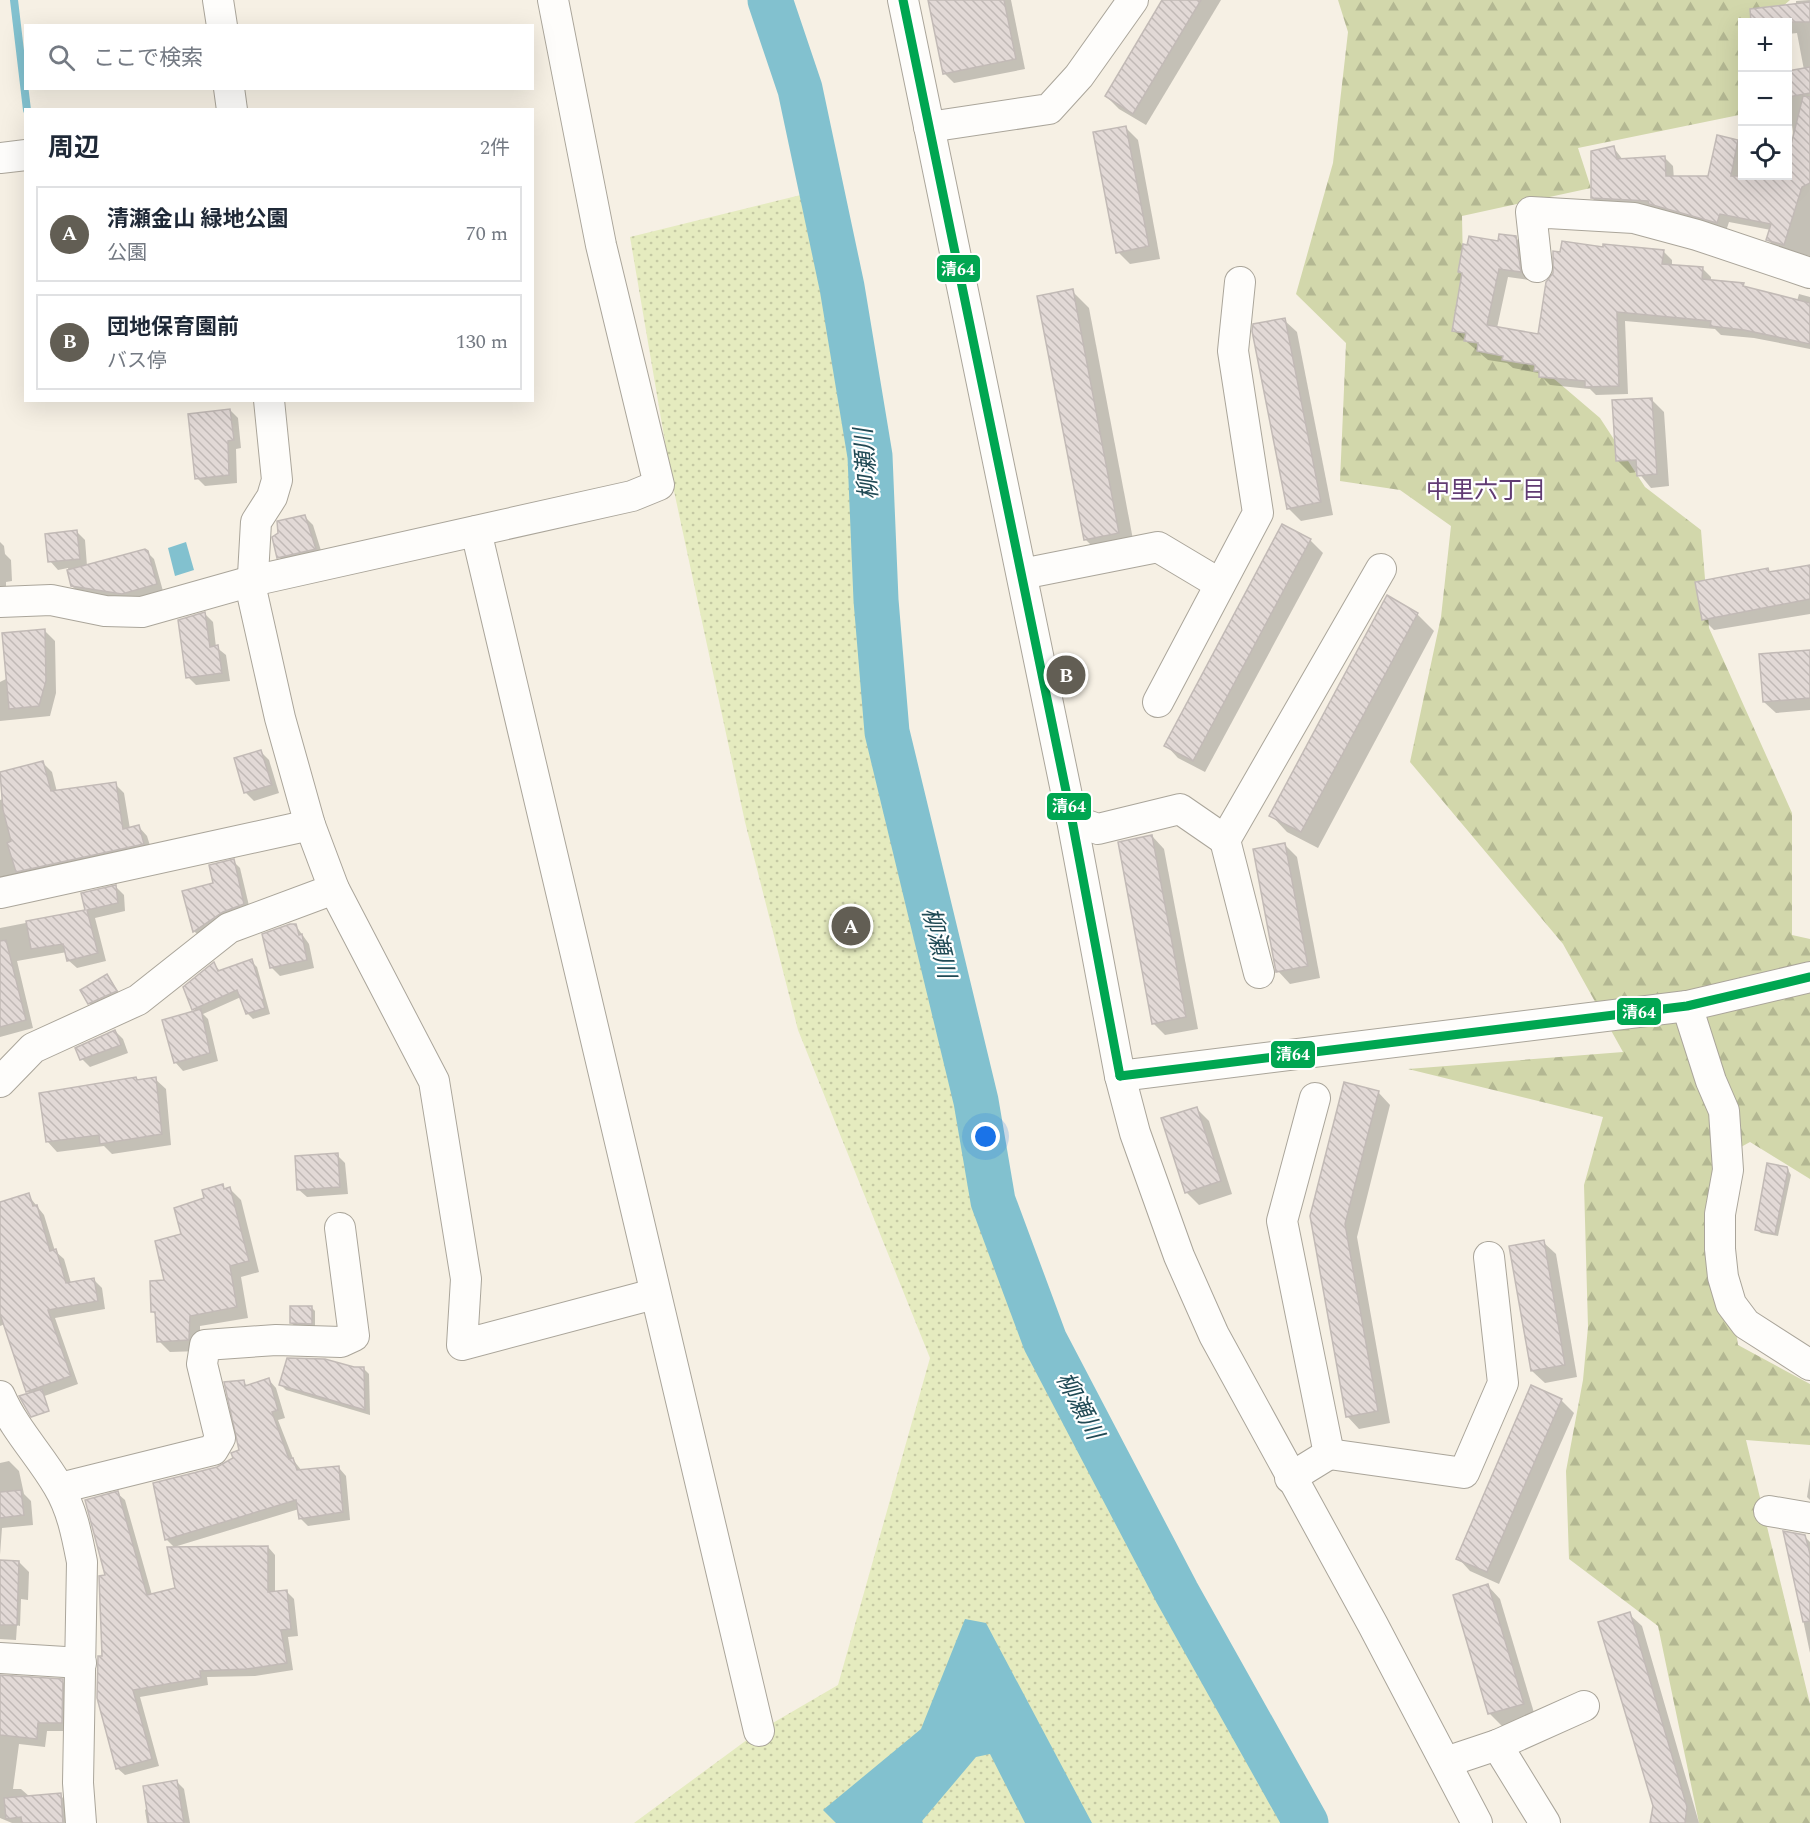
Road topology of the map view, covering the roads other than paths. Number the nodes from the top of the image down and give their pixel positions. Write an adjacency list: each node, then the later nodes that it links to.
1 (218, 0): 5 (street)
2 (552, 0): 15 (street)
3 (903, 0): 8 (street)
4 (1133, 0): 8 (street)
5 (222, 24)
6 (229, 90): 7 (street)
7 (232, 108)
8 (929, 127): 17 (street)
9 (24, 156): 10 (street)
10 (0, 159)
11 (1537, 267): 12 (street)
12 (1810, 273)
13 (1240, 282): 19 (street)
14 (269, 402): 18 (street)
15 (476, 531): 18 (street); 35 (street)
16 (1381, 569): 24 (street)
17 (1022, 574): 19 (street); 22 (street)
18 (252, 581): 20 (street); 23 (street)
19 (1220, 584): 21 (street)
20 (0, 602)
21 (1158, 702)
22 (1072, 820): 24 (street); 30 (street)
23 (310, 825): 25 (street); 26 (street)
24 (1225, 840): 27 (street)
25 (334, 889): 31 (street); 35 (street)
26 (0, 893)
27 (1259, 973)
28 (1810, 977): 29 (street)
29 (1687, 1006): 30 (street); 36 (street)
30 (1120, 1076): 39 (street)
31 (0, 1082)
32 (1315, 1098): 38 (street)
33 (340, 1228): 40 (street)
34 (1489, 1257): 38 (street)
35 (654, 1294): 46 (street)
36 (1810, 1365)
37 (0, 1396): 40 (street)
38 (1329, 1454): 39 (street)
39 (1290, 1478): 48 (street)
40 (60, 1488): 44 (street)
41 (1769, 1511): 42 (street)
42 (1810, 1518)
43 (0, 1658): 44 (street)
44 (81, 1663): 49 (street)
45 (1584, 1706): 47 (street)
46 (759, 1731)
47 (1497, 1745): 48 (street); 51 (street)
48 (1446, 1762): 50 (street)
49 (81, 1823)
50 (1477, 1823)
51 (1545, 1823)

